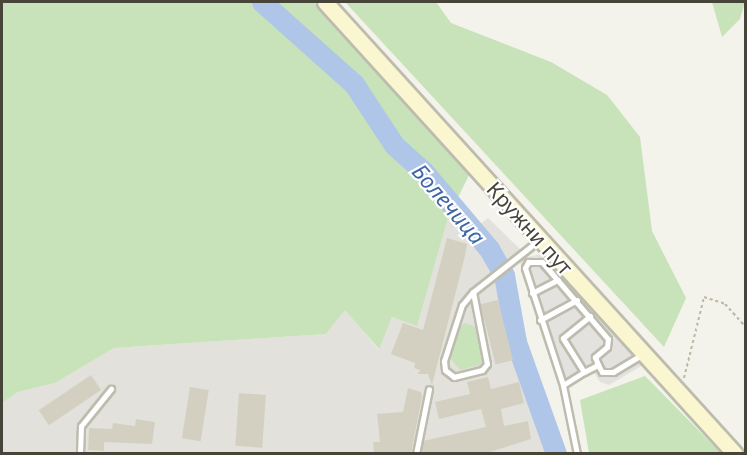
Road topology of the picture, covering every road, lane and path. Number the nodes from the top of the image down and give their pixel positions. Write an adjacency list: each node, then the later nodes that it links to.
1 (325, 2): 2 (main road, Кружни пут)
2 (540, 238): 4 (lane); 10 (main road, Кружни пут)
3 (558, 280): 5 (lane); 5 (lane); 6 (lane)
4 (473, 292): 4 (lane)
5 (532, 293): 8 (lane)
6 (577, 300): 7 (lane); 8 (lane)
7 (591, 315): 11 (lane); 12 (lane)
8 (540, 320): 13 (lane)
9 (746, 327): 16 (path)
10 (644, 354): 11 (lane); 16 (main road, Кружни пут)
11 (597, 365): 12 (lane)
12 (584, 372): 13 (lane)
13 (563, 385): 19 (lane)
14 (111, 389): 17 (lane)
15 (429, 389): 18 (lane)
16 (677, 390): 20 (main road, Кружни пут)
17 (80, 453)
18 (416, 453)
19 (577, 453)
20 (735, 453)

